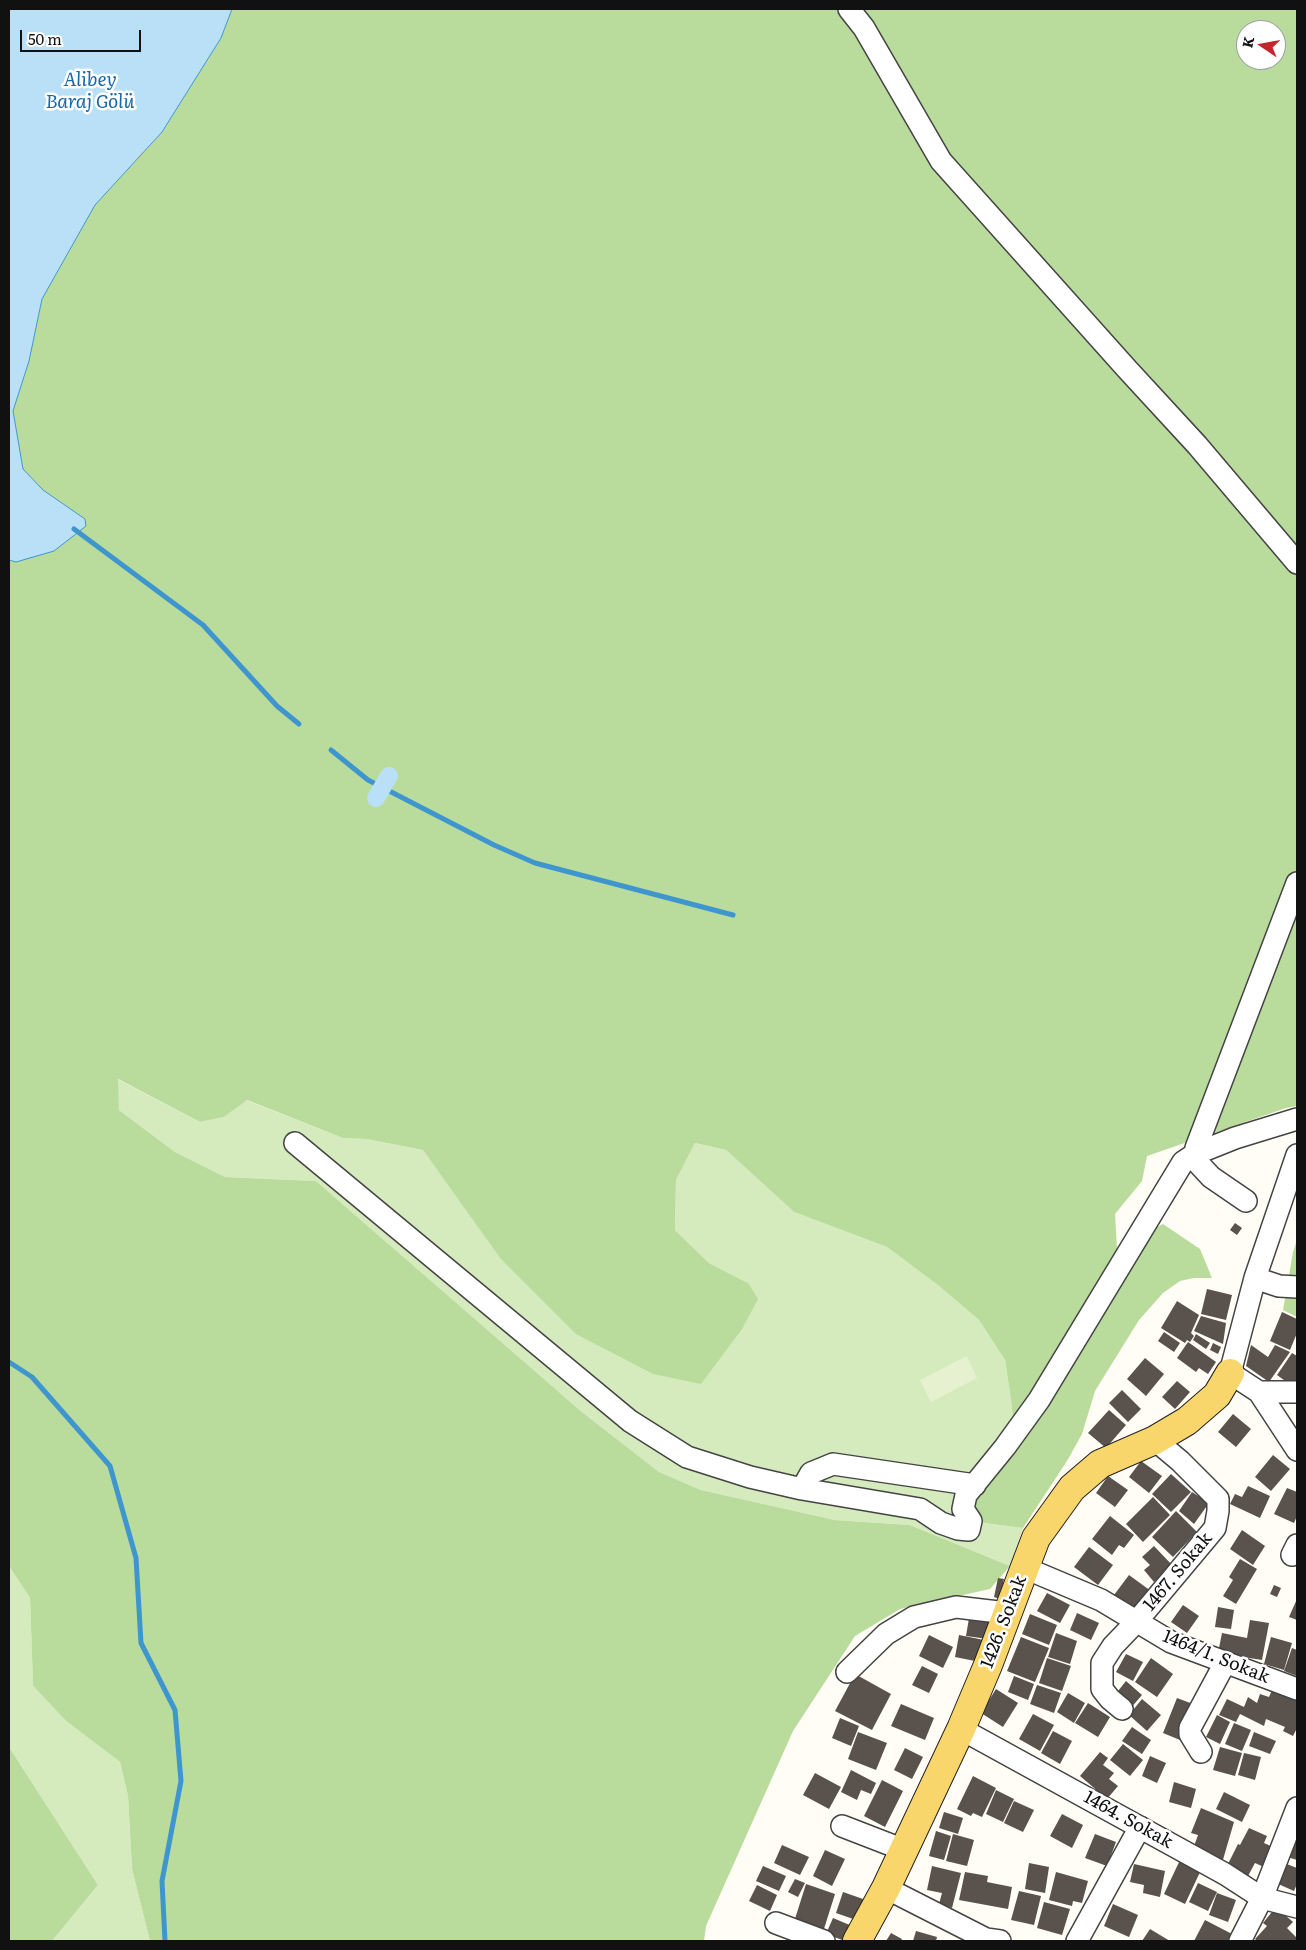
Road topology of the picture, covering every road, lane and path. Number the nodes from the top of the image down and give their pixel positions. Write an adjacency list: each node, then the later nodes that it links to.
1 (849, 9): 2 (street)
2 (1297, 563)
3 (1297, 883): 6 (street)
4 (1297, 1119): 6 (street)
5 (295, 1143): 18 (street)
6 (1195, 1154): 9 (street); 17 (street)
7 (1297, 1155): 10 (street)
8 (1297, 1194): 10 (street)
9 (1246, 1202)
10 (1260, 1279): 11 (street); 12 (street)
11 (1297, 1287)
12 (1230, 1373): 13 (street); 15 (main road, 1426. Sokak)
13 (1259, 1392): 14 (street); 16 (street)
14 (1297, 1392)
15 (1155, 1440): 19 (main road, 1426. Sokak); 21 (street, 1467. Sokak)
16 (1297, 1450)
17 (975, 1485): 18 (street); 18 (street)
18 (802, 1489)
19 (1025, 1568): 20 (main road, 1426. Sokak); 21 (street, 1464/1. Sokak)
20 (1007, 1613): 23 (street); 26 (main road, 1426. Sokak)
21 (1137, 1621): 22 (street, 1464/1. Sokak); 25 (street, 1467. Sokak)
22 (1225, 1663): 24 (street, 1464/1. Sokak); 27 (street)
23 (847, 1672)
24 (1297, 1689)
25 (1122, 1709)
26 (961, 1729): 30 (street, 1464. Sokak); 31 (main road, 1426. Sokak)
27 (1201, 1752)
28 (1297, 1808): 33 (street)
29 (842, 1826): 31 (street)
30 (1140, 1827): 33 (street, 1464. Sokak); 39 (street)
31 (904, 1850): 32 (main road, 1426. Sokak)
32 (886, 1888): 37 (main road, 1426. Sokak); 38 (street)
33 (1262, 1898): 34 (street, 1464. Sokak); 40 (street)
34 (1297, 1907)
35 (776, 1923): 36 (street)
36 (824, 1941)
37 (858, 1941)
38 (990, 1941)
39 (1076, 1941)
40 (1240, 1941)

